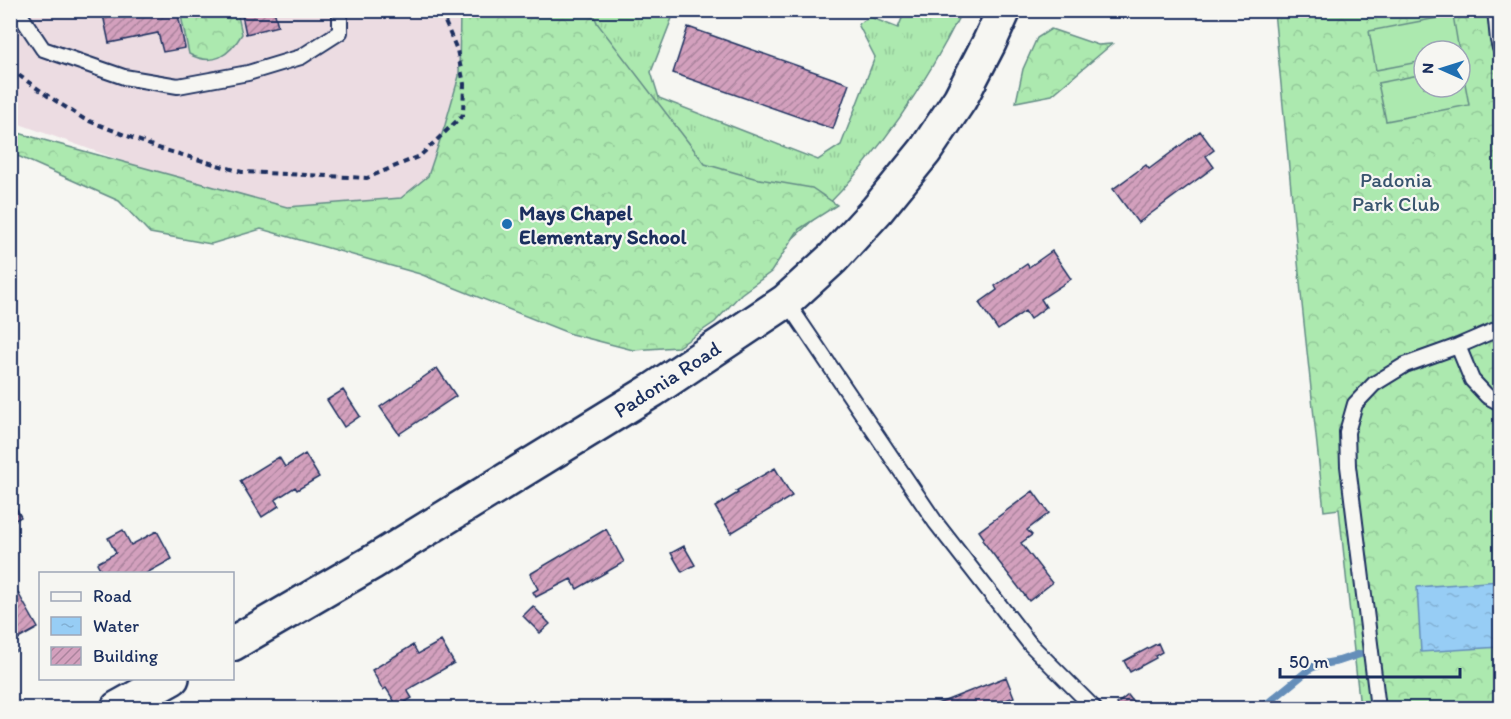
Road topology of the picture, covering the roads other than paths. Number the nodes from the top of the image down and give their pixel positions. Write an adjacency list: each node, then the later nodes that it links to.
1 (17, 10): 2 (lane)
2 (340, 10)
3 (1004, 10): 6 (main road, Padonia Road)
4 (1495, 10): 5 (lane)
5 (1500, 48)
6 (786, 301): 10 (main road, Padonia Road); 13 (lane)
7 (1500, 328): 8 (lane)
8 (1458, 346): 9 (lane); 14 (lane)
9 (1500, 403)
10 (234, 643)
11 (168, 680): 12 (main road)
12 (118, 708)
13 (1094, 708)
14 (1378, 708)

